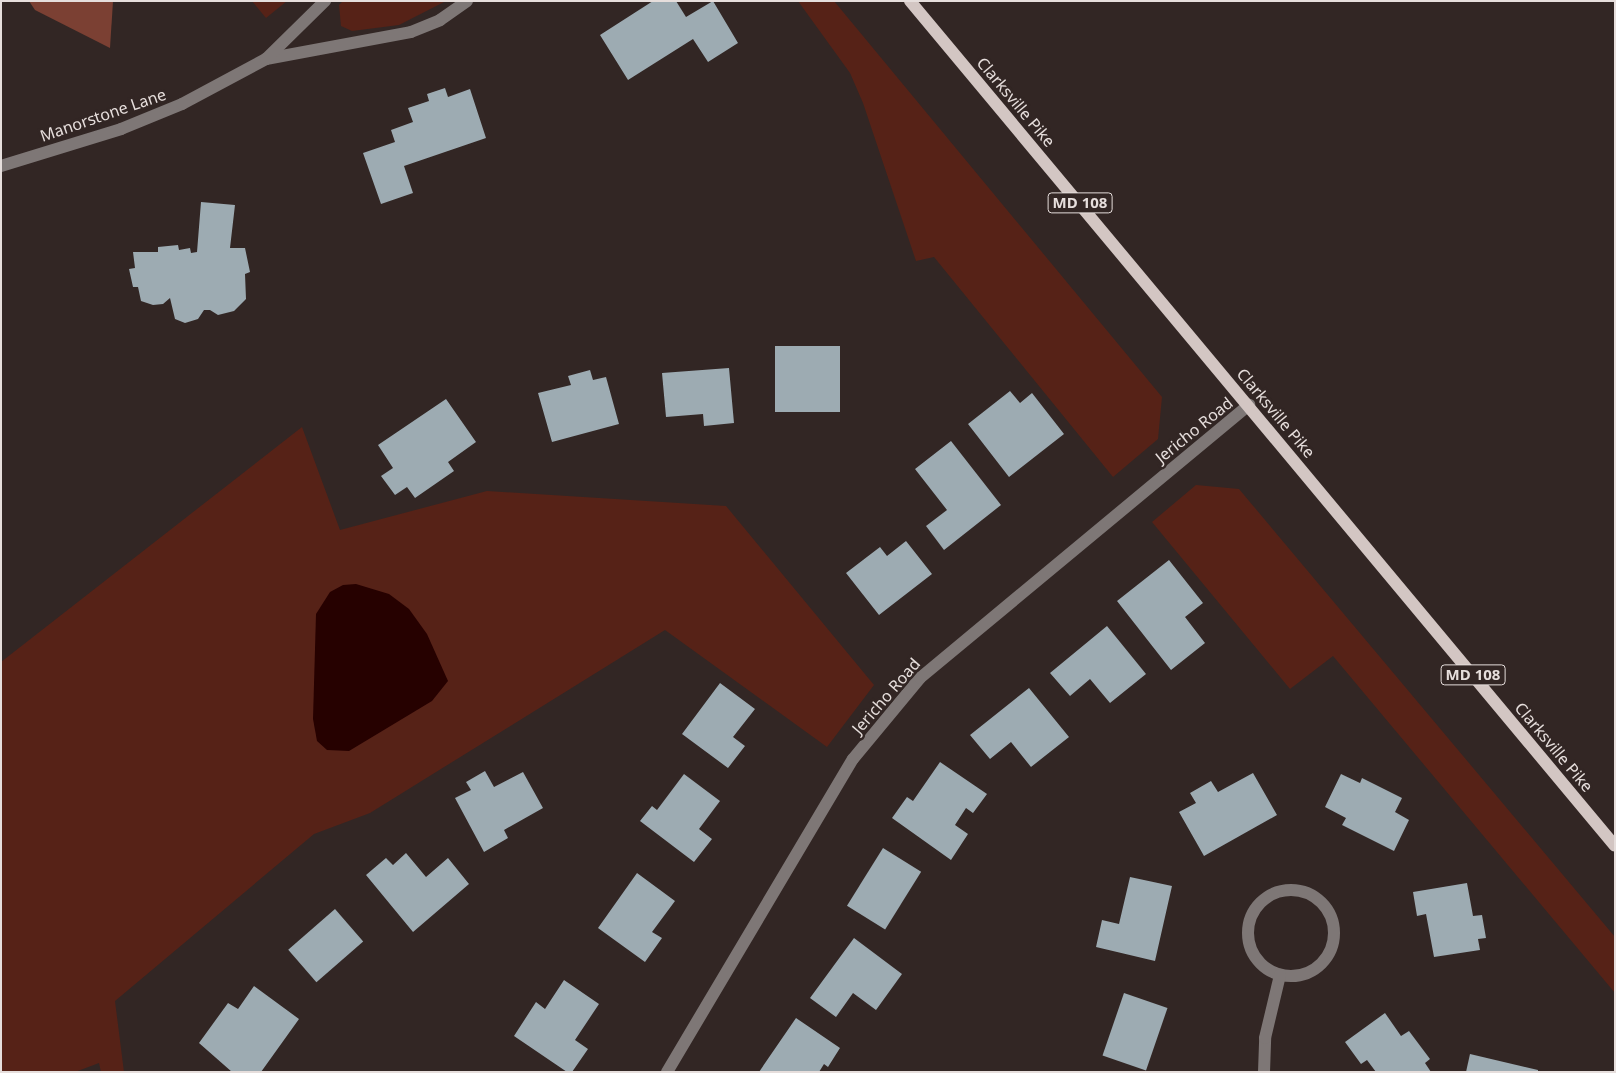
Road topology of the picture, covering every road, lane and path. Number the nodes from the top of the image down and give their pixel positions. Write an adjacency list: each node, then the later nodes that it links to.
1 (325, 1): 4 (street, Manorstone Lane)
2 (468, 1): 4 (street, Manorstone Lane)
3 (910, 1): 6 (main road, Clarksville Pike / MD 108)
4 (266, 59): 5 (street, Manorstone Lane)
5 (1, 166)
6 (1249, 405): 7 (main road, Clarksville Pike / MD 108); 9 (street, Jericho Road)
7 (1615, 846)
8 (1280, 976): 8 (street); 10 (street)
9 (667, 1072)
10 (1264, 1072)

